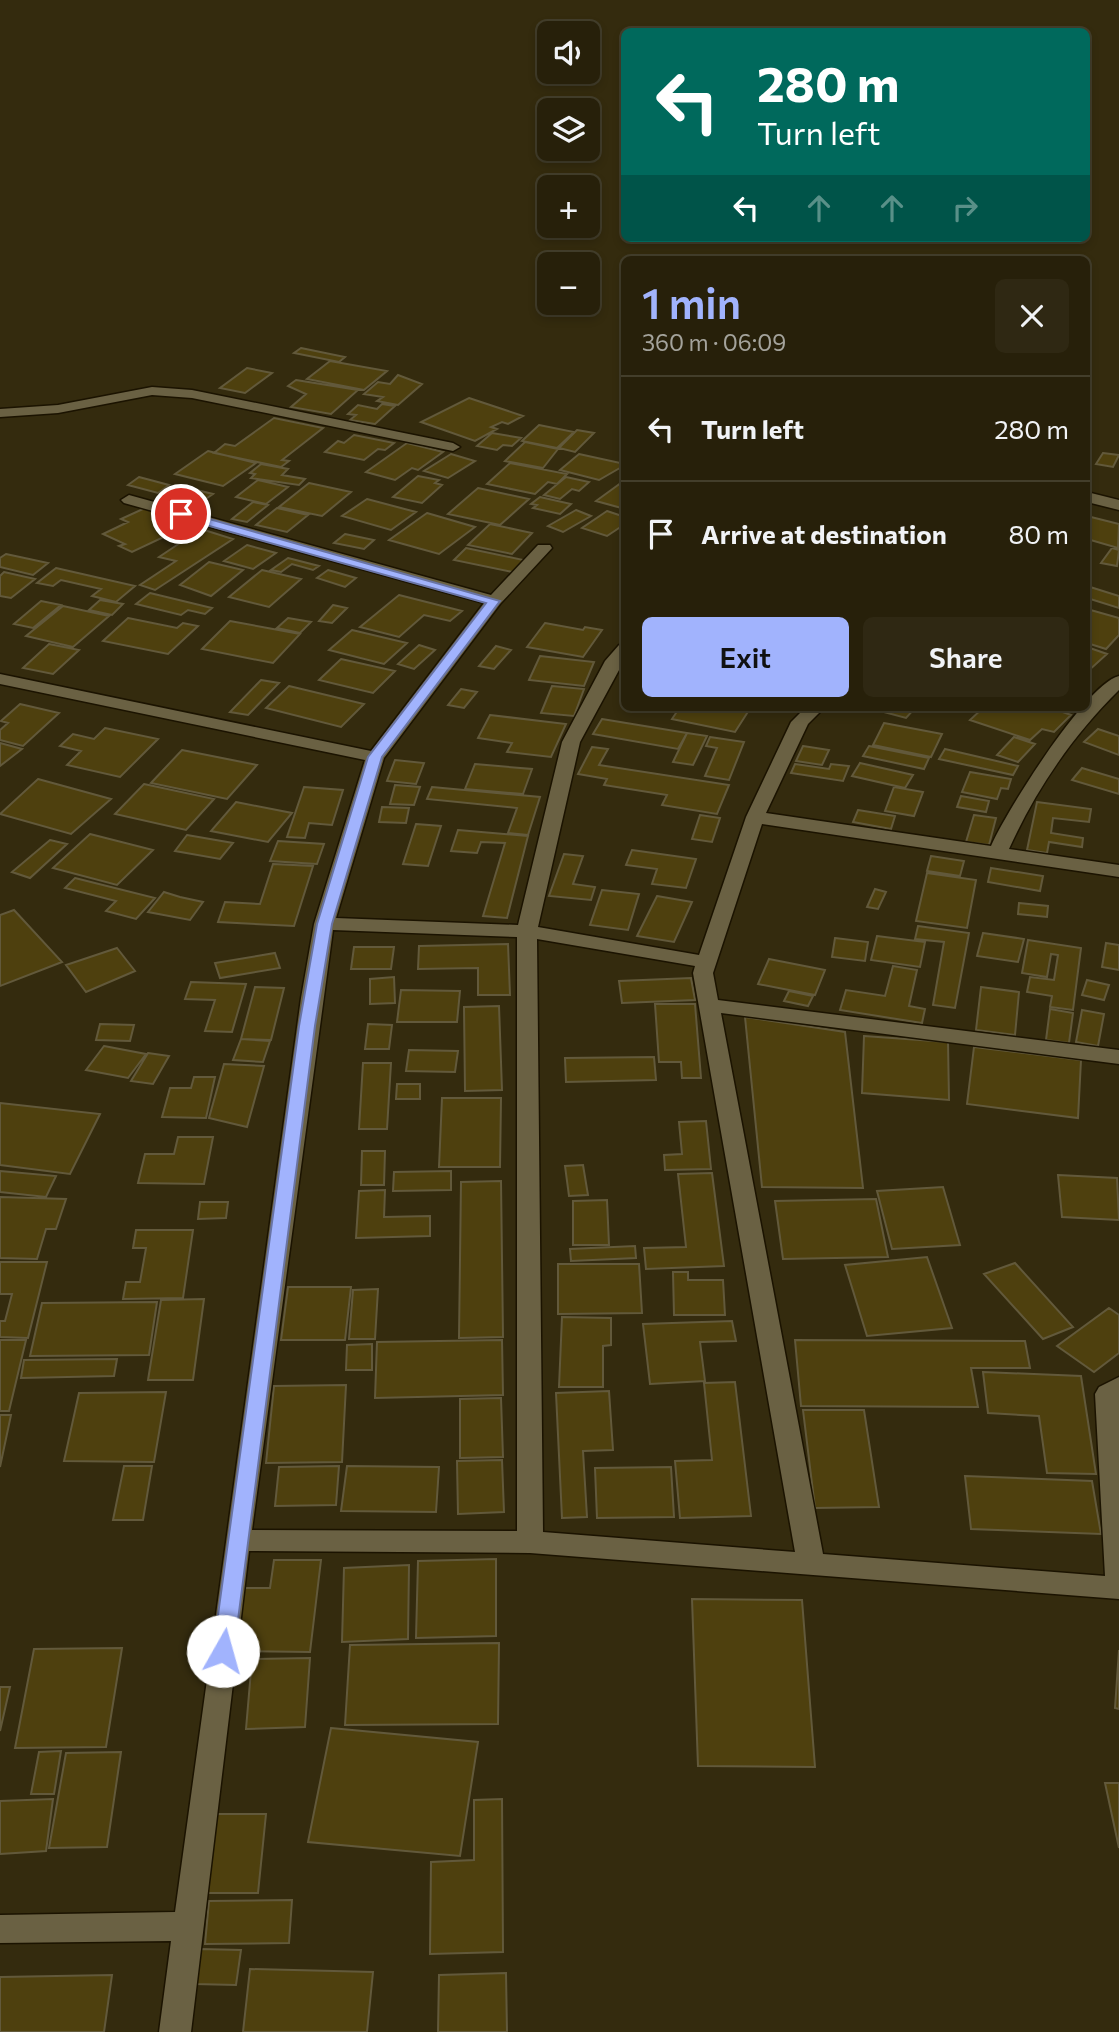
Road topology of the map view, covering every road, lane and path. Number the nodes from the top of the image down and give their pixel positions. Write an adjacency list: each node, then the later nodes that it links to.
1 (0, 413): 2 (street)
2 (453, 447)
3 (1090, 498): 5 (street)
4 (129, 500): 7 (street)
5 (1119, 505)
6 (544, 548): 7 (street)
7 (494, 601): 16 (street)
8 (621, 653): 21 (street)
9 (0, 679): 16 (street)
10 (1119, 681): 11 (street)
11 (1098, 699): 12 (street); 13 (street)
12 (1119, 708)
13 (1090, 710)
14 (812, 711): 17 (street)
15 (1089, 711): 18 (street)
16 (375, 757): 20 (street)
17 (755, 817): 18 (street); 22 (street)
18 (998, 853): 19 (street)
19 (1119, 870)
20 (324, 924): 21 (street); 26 (street)
21 (527, 931): 22 (street); 27 (street)
22 (707, 962): 23 (street)
23 (709, 1005): 24 (street); 28 (street)
24 (1119, 1057)
25 (1115, 1392): 29 (street)
26 (237, 1541): 27 (street); 31 (street)
27 (530, 1542): 28 (street)
28 (811, 1564): 30 (street)
29 (1119, 1579)
30 (1119, 1588)
31 (190, 1926): 32 (street); 33 (street)
32 (0, 1929)
33 (175, 2032)

